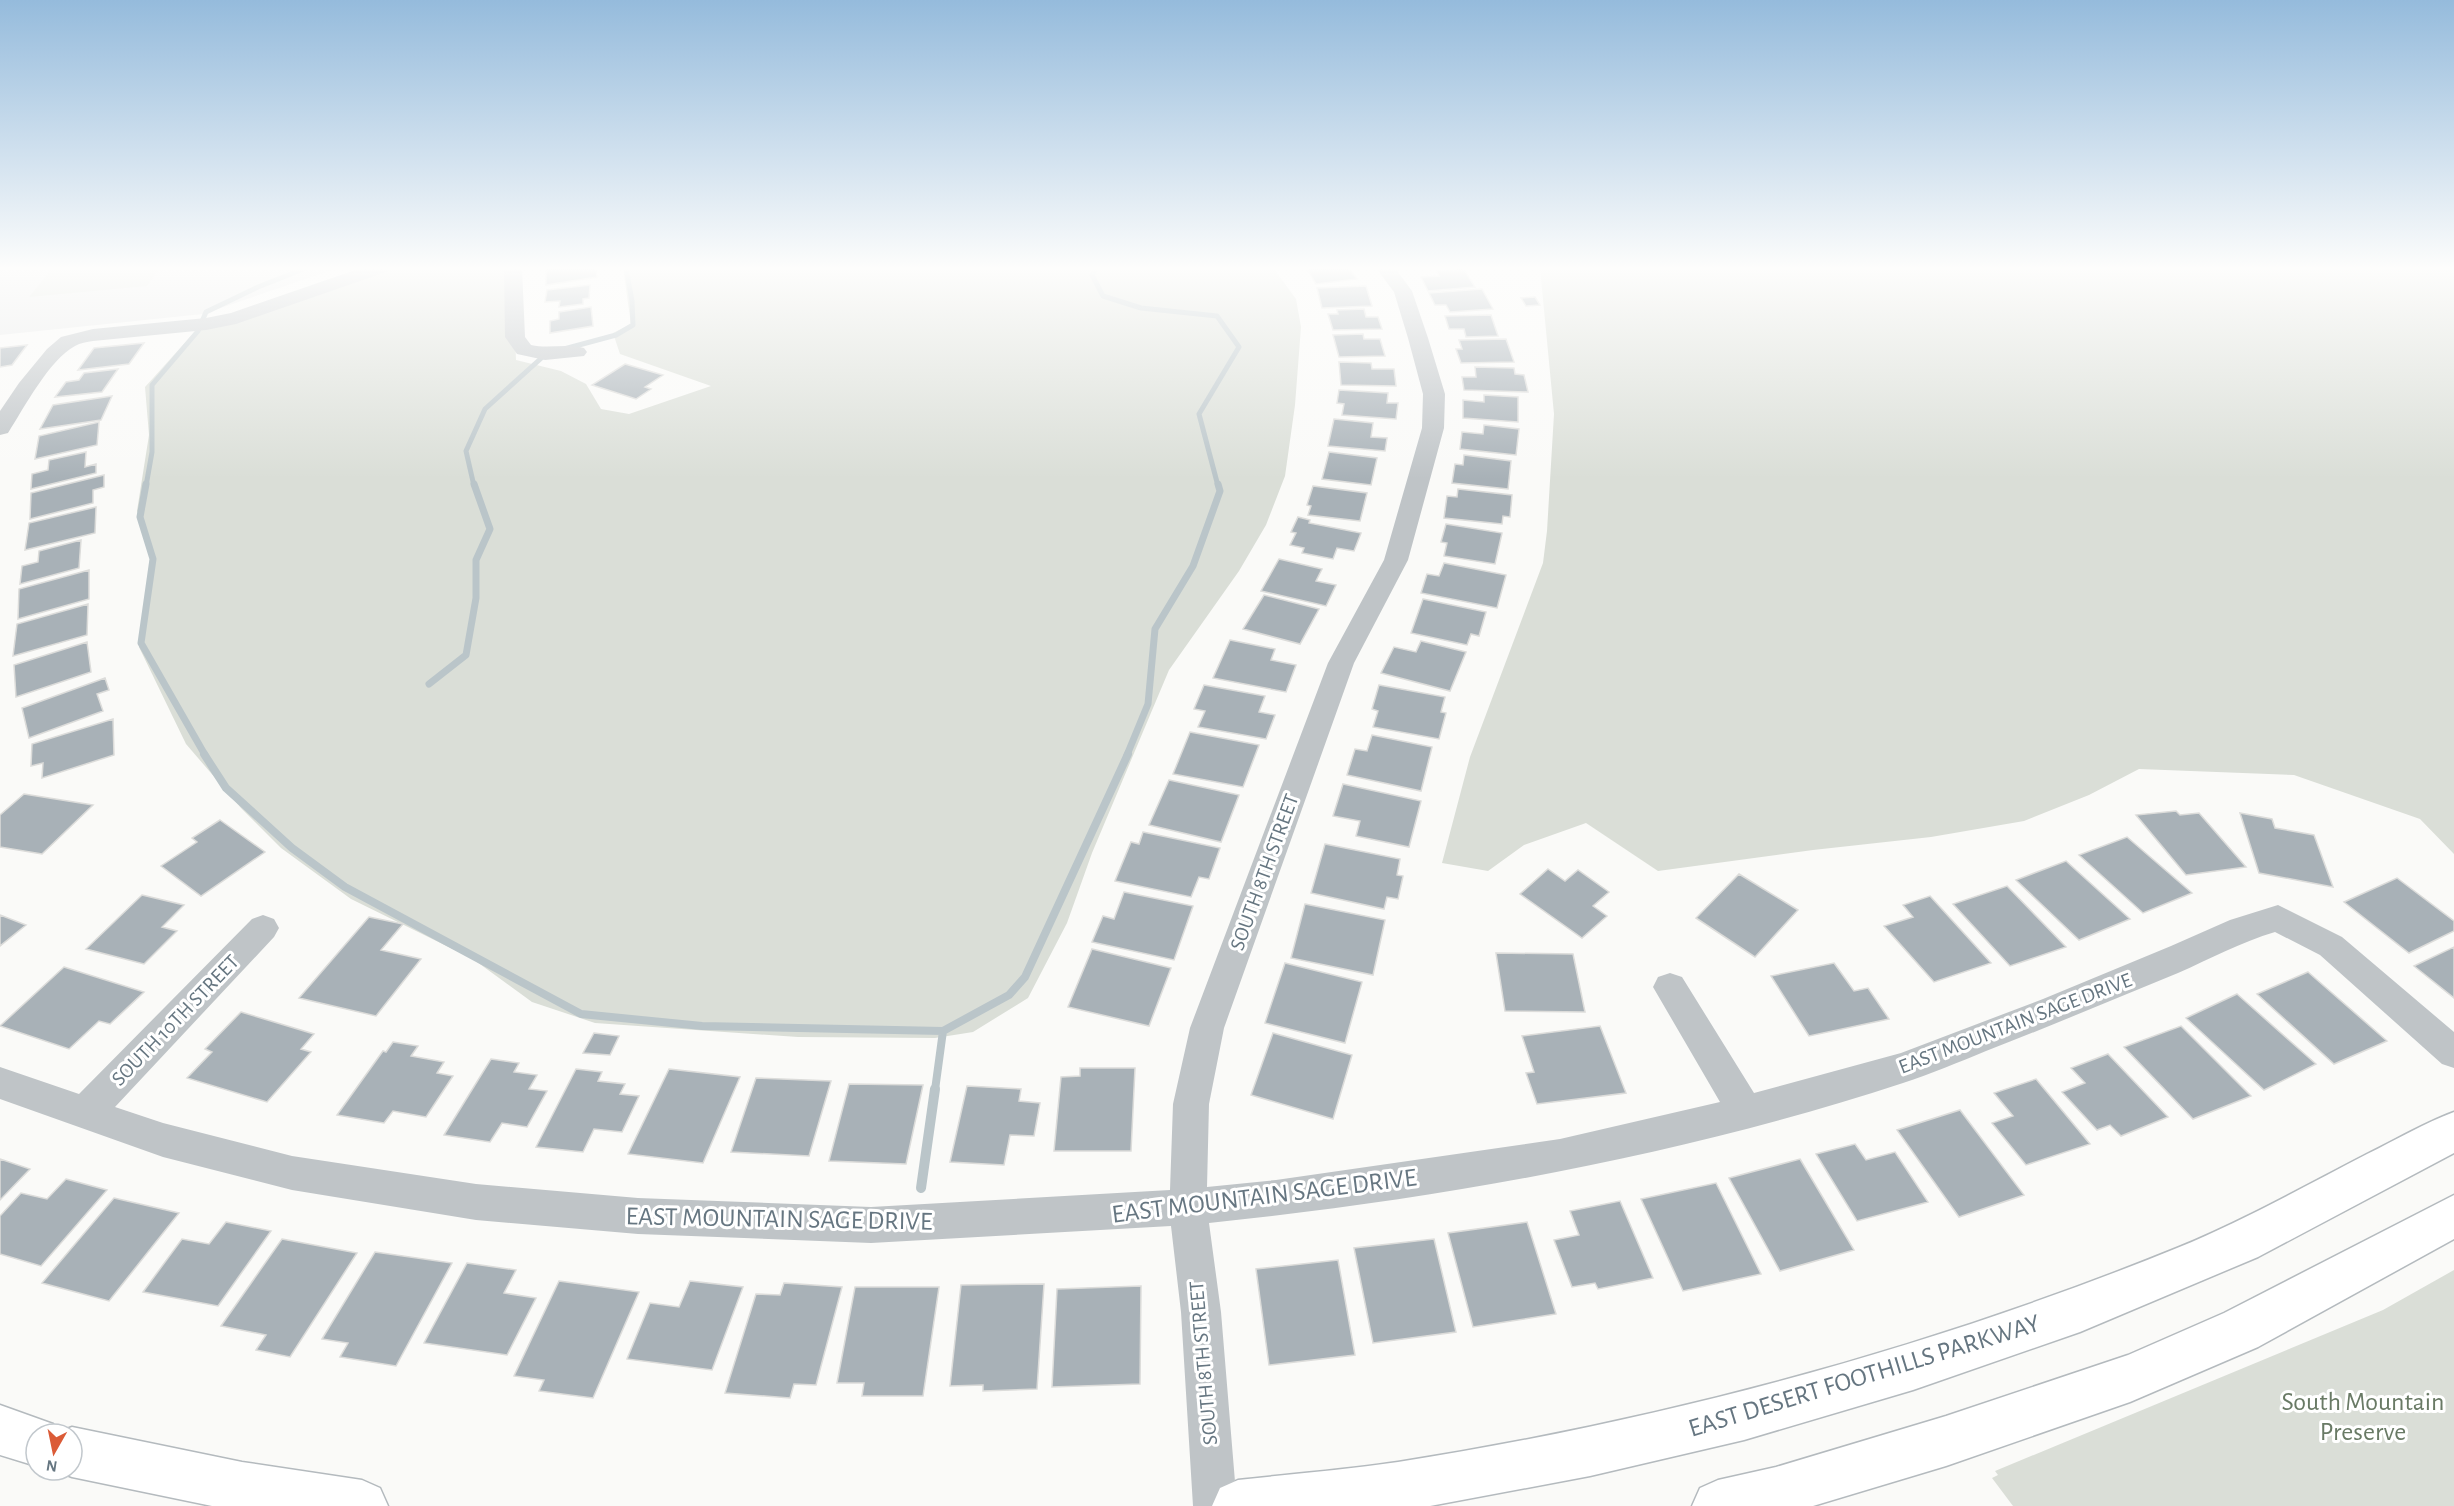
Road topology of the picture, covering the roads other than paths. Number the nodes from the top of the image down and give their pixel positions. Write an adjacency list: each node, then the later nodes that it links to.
1 (79, 338): 5 (street)
2 (516, 338): 4 (street)
3 (1418, 338): 15 (street, SOUTH 8TH STREET)
4 (577, 352)
5 (26, 387): 6 (street); 7 (street)
6 (0, 390)
7 (0, 428)
8 (263, 928): 12 (street, SOUTH 10TH STREET)
9 (1670, 987): 13 (street)
10 (2454, 1053): 13 (street, EAST MOUNTAIN SAGE DRIVE)
11 (0, 1083): 12 (street, EAST MOUNTAIN SAGE DRIVE)
12 (86, 1112): 15 (street, EAST MOUNTAIN SAGE DRIVE)
13 (1746, 1112): 15 (street, EAST MOUNTAIN SAGE DRIVE)
14 (2454, 1131): 22 (street, EAST DESERT FOOTHILLS PARKWAY)
15 (1188, 1207): 21 (street, SOUTH 8TH STREET)
16 (2454, 1216): 23 (street)
17 (0, 1430): 18 (street)
18 (24, 1437)
19 (84, 1454): 20 (street)
20 (362, 1506)
21 (1215, 1506)
22 (1238, 1506)
23 (1718, 1506)

